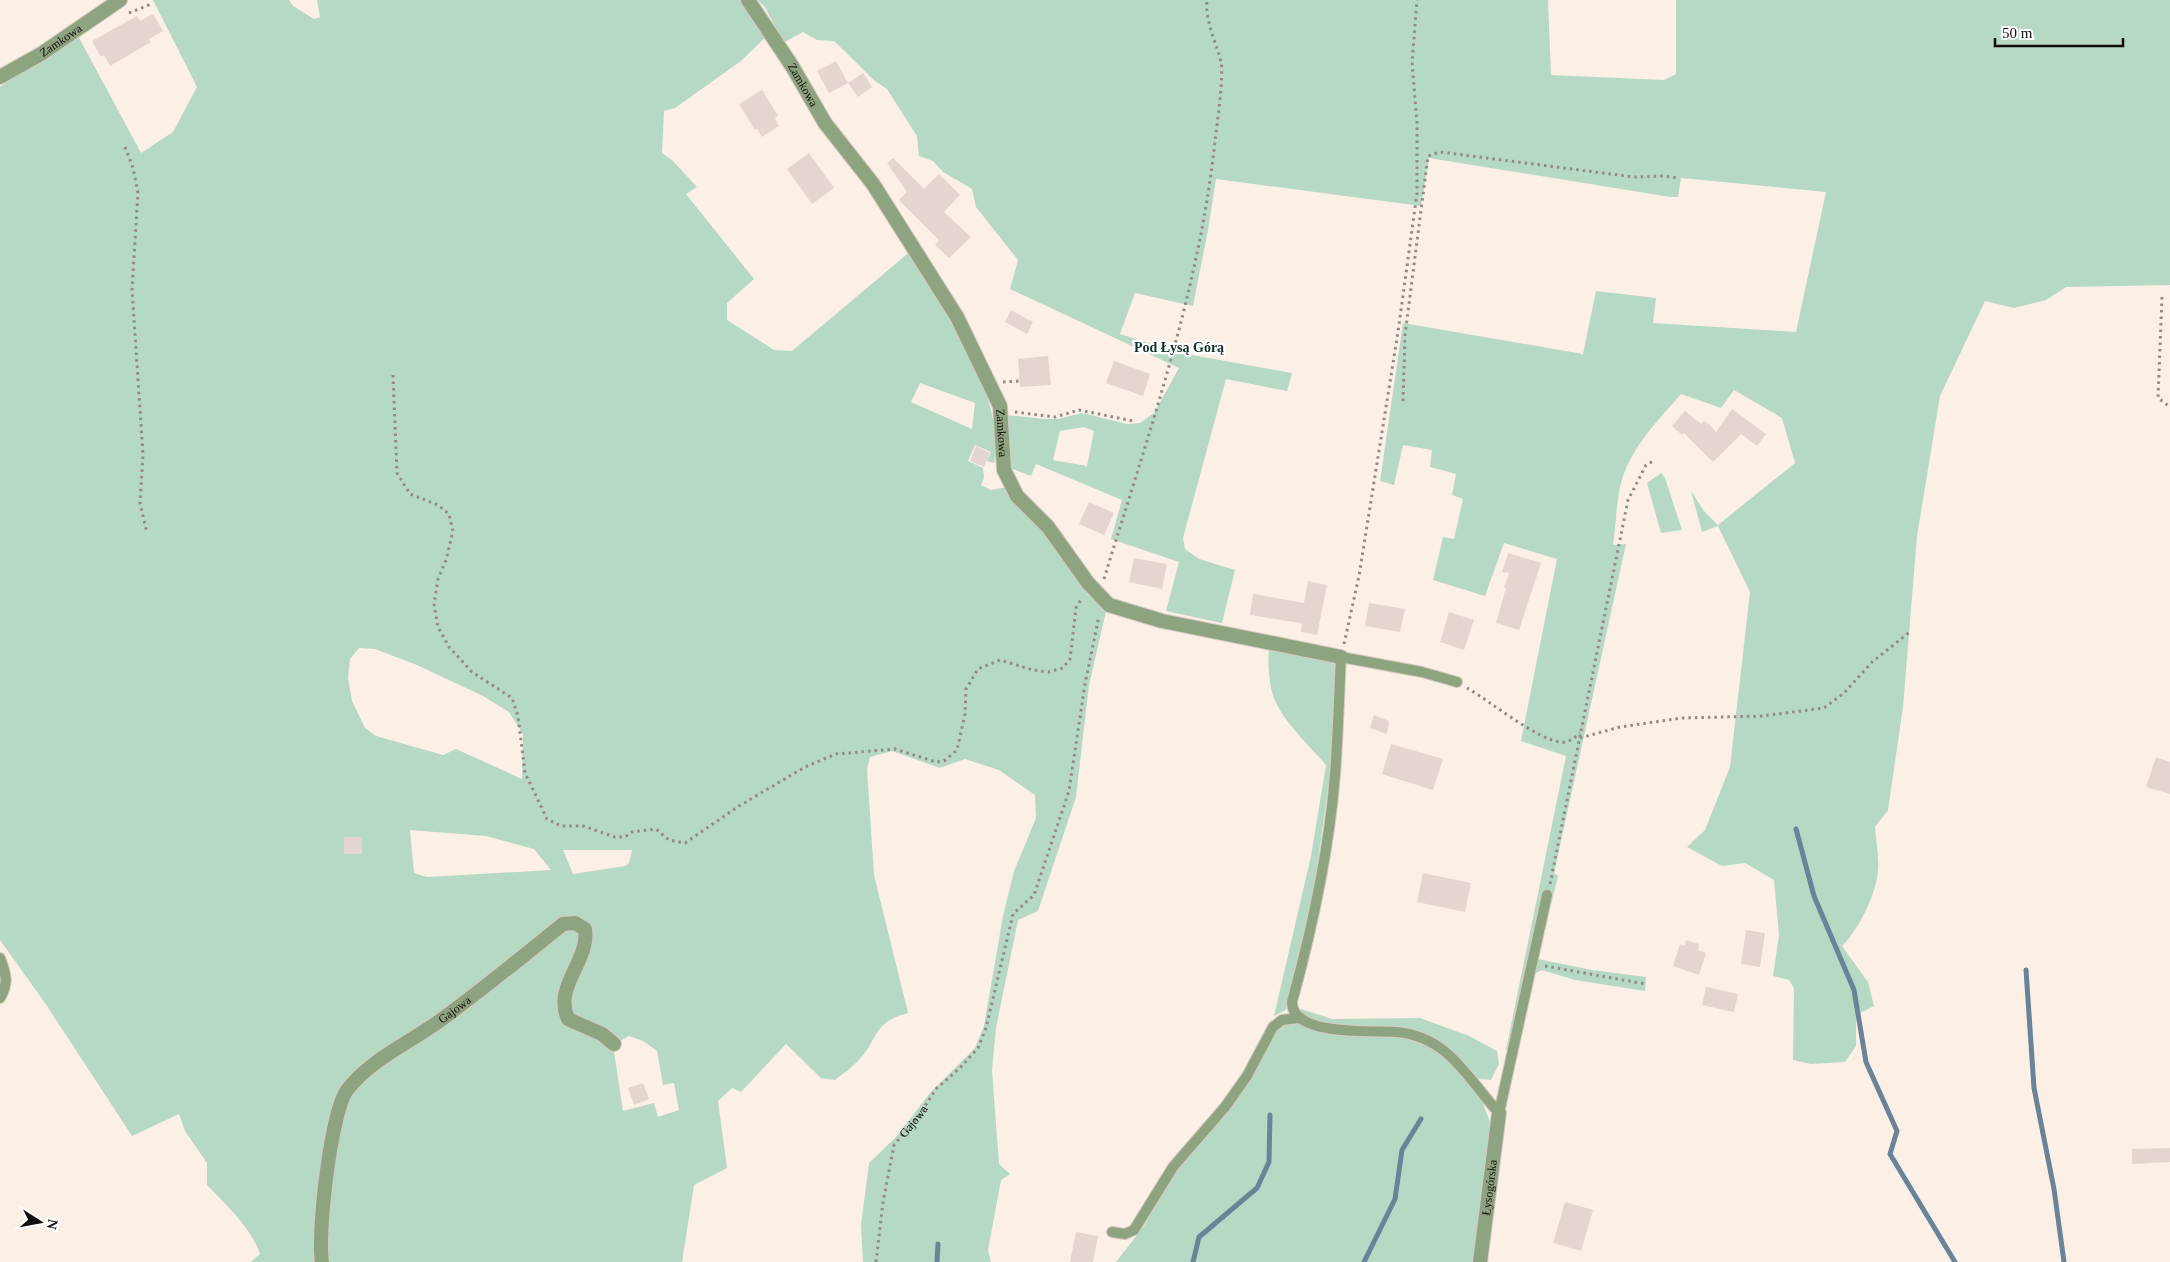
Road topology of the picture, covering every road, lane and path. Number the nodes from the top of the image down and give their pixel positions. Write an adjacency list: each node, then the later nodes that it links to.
1 (120, 0): 5 (street, Zamkowa)
2 (748, 0): 14 (street, Zamkowa)
3 (1207, 0): 18 (path)
4 (1417, 0): 20 (path)
5 (0, 76)
6 (125, 147): 17 (path)
7 (1679, 178): 12 (path)
8 (2162, 297): 13 (path)
9 (393, 375): 18 (path)
10 (1020, 381): 11 (path)
11 (1000, 383)
12 (1403, 401)
13 (2170, 407)
14 (1000, 410): 15 (path); 18 (street, Zamkowa)
15 (1133, 421)
16 (1655, 460): 22 (path)
17 (146, 533)
18 (1098, 594): 20 (street, Zamkowa); 34 (path, Gajowa)
19 (1912, 631): 23 (path)
20 (1341, 657): 21 (lane); 29 (lane)
21 (1458, 682): 22 (path)
22 (1581, 732): 23 (path)
23 (1580, 738): 24 (path)
24 (1547, 895): 26 (lane)
25 (0, 958): 28 (lane)
26 (1529, 973): 27 (path); 31 (lane)
27 (1646, 984)
28 (0, 998)
29 (1298, 1018): 31 (lane); 32 (lane)
30 (614, 1044): 33 (street, Gajowa)
31 (1499, 1113): 35 (street, Łysogórska)
32 (1112, 1232)
33 (322, 1262)
34 (876, 1262)
35 (1480, 1262)

